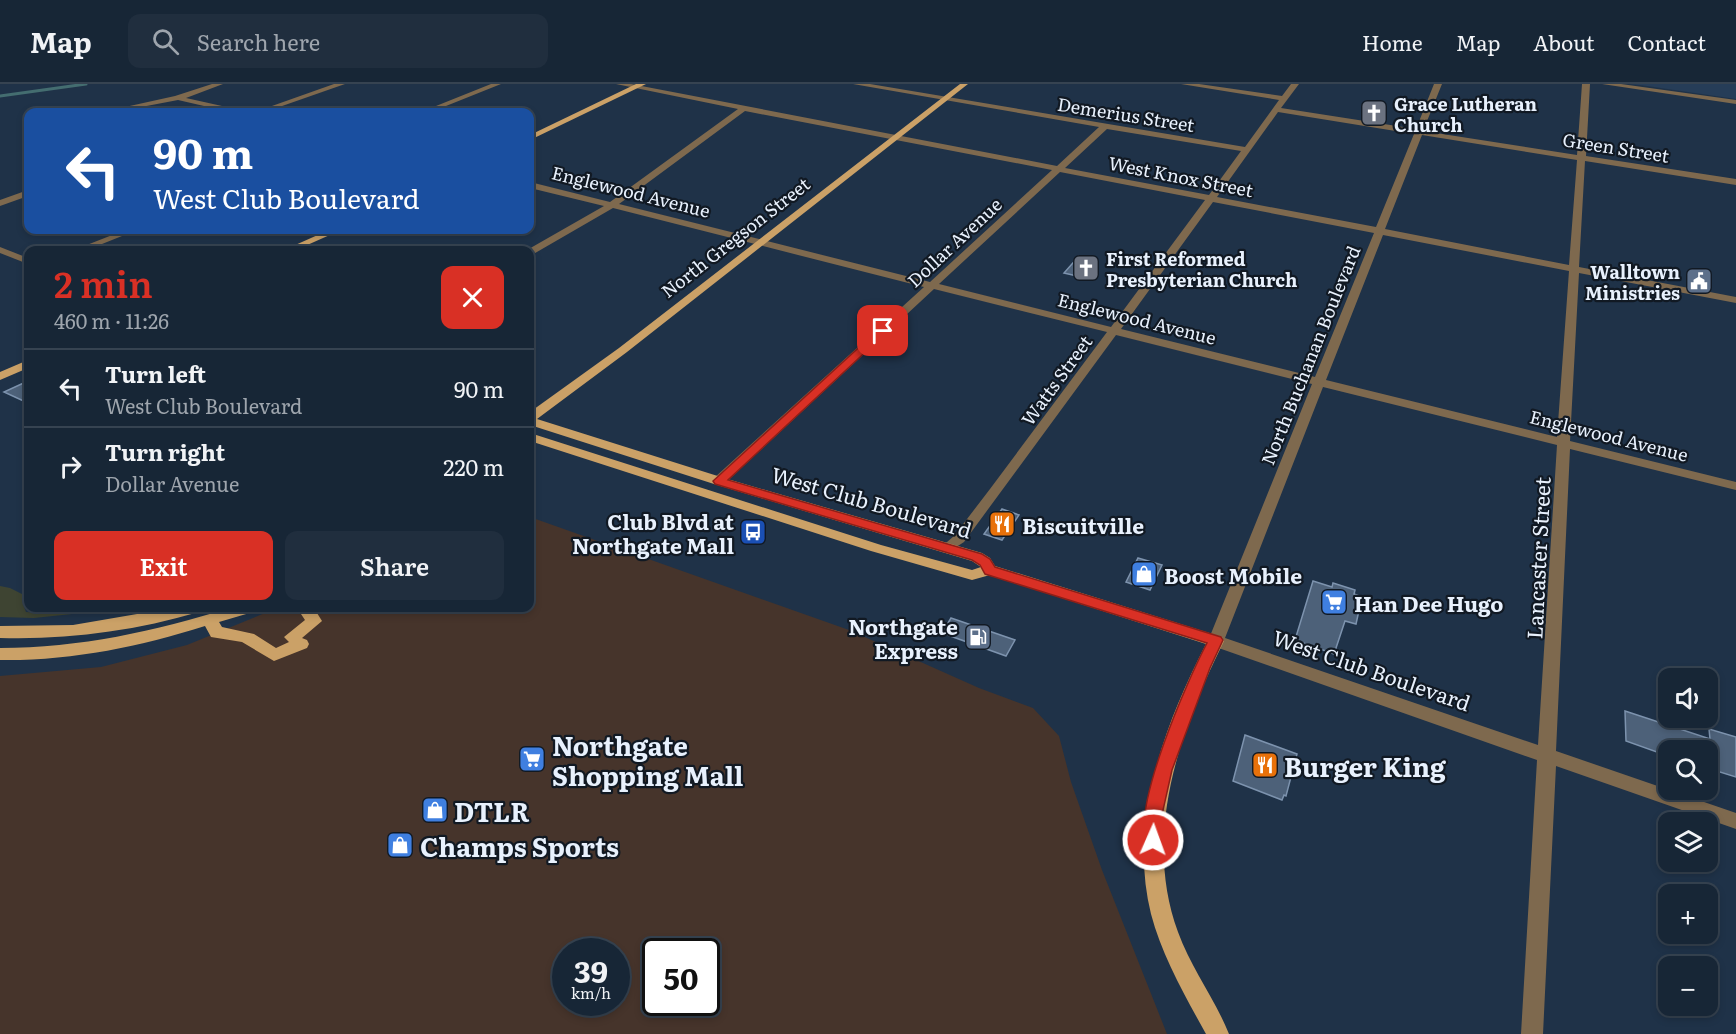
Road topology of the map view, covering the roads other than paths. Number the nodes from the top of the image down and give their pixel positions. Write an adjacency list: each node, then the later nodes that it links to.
1 (219, 84): 13 (street)
2 (341, 84): 19 (street)
3 (497, 84): 20 (street)
4 (620, 84): 12 (street, West Knox Street)
5 (857, 84): 14 (street, Demerius Street)
6 (964, 84): 14 (main road, North Gregson Street)
7 (1185, 84): 15 (street)
8 (1295, 84): 15 (street, Watts Street)
9 (1438, 84): 24 (street, North Buchanan Boulevard)
10 (1586, 84): 28 (street, Lancaster Street)
11 (1606, 84): 16 (street)
12 (639, 86): 21 (street, West Knox Street); 25 (main road)
13 (177, 98): 17 (street); 18 (street)
14 (944, 99): 23 (street, Demerius Street); 26 (main road, North Gregson Street)
15 (1285, 99): 22 (street, Watts Street)
16 (1736, 102)
17 (126, 108)
18 (220, 108)
19 (271, 108)
20 (435, 108)
21 (744, 108): 26 (street, West Knox Street); 35 (street)
22 (1277, 110): 24 (street, Green Street); 27 (street, Watts Street)
23 (1105, 126): 27 (street, Demerius Street); 29 (street, Dollar Avenue)
24 (1418, 132): 28 (street, Green Street); 36 (street, North Buchanan Boulevard)
25 (534, 136)
26 (894, 137): 29 (street, West Knox Street); 39 (main road, North Gregson Street)
27 (1248, 150): 33 (street, Watts Street)
28 (1580, 158): 30 (street, Green Street); 45 (street, Lancaster Street)
29 (1059, 168): 33 (street, West Knox Street); 46 (street, Dollar Avenue)
30 (1736, 182)
31 (534, 186): 35 (street, Englewood Avenue)
32 (24, 194): 34 (street)
33 (1211, 199): 36 (street, West Knox Street); 48 (street, Watts Street)
34 (0, 203)
35 (612, 205): 39 (street, Englewood Avenue); 43 (street)
36 (1380, 231): 45 (street, West Knox Street); 51 (street, North Buchanan Boulevard)
37 (121, 234): 40 (street)
38 (327, 234): 41 (main road)
39 (761, 242): 46 (street, Englewood Avenue); 52 (main road, North Gregson Street)
40 (90, 246)
41 (298, 246)
42 (0, 250): 44 (street)
43 (534, 251)
44 (24, 259)
45 (1574, 269): 47 (street, West Knox Street); 55 (street, Lancaster Street)
46 (932, 285): 48 (street, Englewood Avenue); 56 (street, Dollar Avenue)
47 (1736, 300)
48 (1114, 331): 51 (street, Englewood Avenue); 59 (street, Watts Street)
49 (24, 366): 50 (main road)
50 (0, 376)
51 (1320, 382): 55 (street, Englewood Avenue); 66 (street, North Buchanan Boulevard)
52 (534, 417)
53 (534, 421): 56 (main road, West Club Boulevard)
54 (534, 438): 58 (main road, West Club Boulevard)
55 (1564, 443): 57 (street, Englewood Avenue); 68 (street, Lancaster Street)
56 (719, 481): 59 (main road, West Club Boulevard)
57 (1736, 486)
58 (876, 548): 59 (main road); 60 (main road, West Club Boulevard)
59 (947, 548): 60 (main road, West Club Boulevard)
60 (990, 570): 66 (main road, West Club Boulevard)
61 (174, 612): 65 (main road)
62 (233, 612): 64 (main road)
63 (309, 612): 64 (main road)
64 (209, 619): 67 (main road)
65 (0, 632)
66 (1216, 640): 68 (street, West Club Boulevard); 70 (main road)
67 (0, 654)
68 (1548, 754): 69 (street, West Club Boulevard); 71 (street, Lancaster Street)
69 (1736, 821)
70 (1218, 1034)
71 (1532, 1034)

